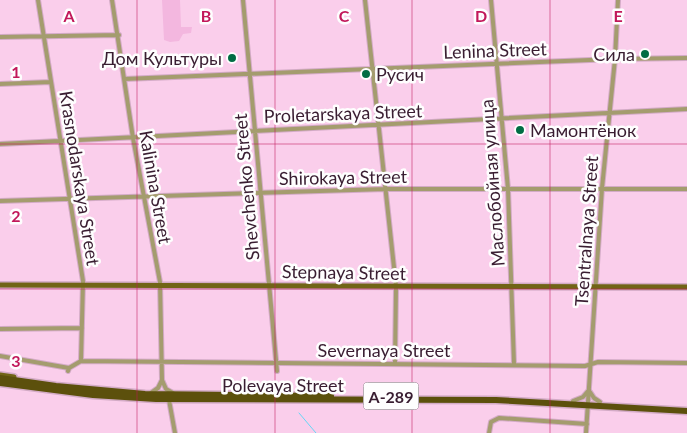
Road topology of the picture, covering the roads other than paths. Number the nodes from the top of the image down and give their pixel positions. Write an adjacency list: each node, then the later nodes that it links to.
1 (38, 0): 8 (street, Krasnodarskaya Street)
2 (112, 0): 7 (street, Kalinina Street)
3 (243, 0): 14 (street, Shevchenko Street)
4 (366, 0): 13 (street)
5 (490, 0): 12 (street, Маслобойная улица)
6 (618, 0): 11 (street, Tsentralnaya Street)
7 (119, 35): 8 (street); 15 (street, Kalinina Street)
8 (44, 36): 9 (street); 16 (street, Krasnodarskaya Street)
9 (0, 37)
10 (687, 58): 11 (street, Lenina Street)
11 (615, 59): 12 (street, Lenina Street); 19 (street, Tsentralnaya Street)
12 (495, 63): 13 (street, Lenina Street); 20 (street, Маслобойная улица)
13 (373, 68): 14 (street, Lenina Street); 21 (street)
14 (249, 73): 15 (street, Lenina Street); 22 (street, Shevchenko Street)
15 (124, 79): 23 (street, Kalinina Street)
16 (51, 82): 17 (street); 24 (street, Krasnodarskaya Street)
17 (0, 84)
18 (687, 109): 19 (street, Proletarskaya Street)
19 (609, 114): 20 (street, Proletarskaya Street); 26 (street, Tsentralnaya Street)
20 (502, 120): 21 (street, Proletarskaya Street); 28 (street, Маслобойная улица)
21 (380, 126): 22 (street, Proletarskaya Street); 27 (street)
22 (255, 131): 23 (street, Proletarskaya Street); 30 (street, Shevchenko Street)
23 (133, 138): 24 (street, Proletarskaya Street); 31 (street, Kalinina Street)
24 (59, 141): 25 (street, Proletarskaya Street); 32 (street, Krasnodarskaya Street)
25 (0, 144)
26 (602, 188): 28 (street, Shirokaya Street); 29 (street, Shirokaya Street); 40 (street, Tsentralnaya Street)
27 (386, 189): 28 (street, Shirokaya Street); 30 (street, Shirokaya Street); 38 (street)
28 (508, 189): 39 (street, Маслобойная улица)
29 (687, 189)
30 (259, 192): 31 (street, Shirokaya Street); 36 (street, Shevchenko Street)
31 (144, 196): 32 (street, Shirokaya Street); 35 (street, Kalinina Street)
32 (69, 199): 33 (street, Shirokaya Street); 34 (street, Krasnodarskaya Street)
33 (0, 200)
34 (83, 284): 35 (main road, Stepnaya Street); 37 (main road, Stepnaya Street); 42 (street, Krasnodarskaya Street)
35 (160, 284): 36 (main road, Stepnaya Street); 46 (street, Kalinina Street)
36 (267, 284): 38 (main road, Stepnaya Street); 47 (street, Shevchenko Street)
37 (0, 285)
38 (396, 286): 39 (main road, Stepnaya Street); 48 (street)
39 (512, 286): 40 (main road, Stepnaya Street); 50 (street, Маслобойная улица)
40 (596, 286): 41 (main road, Stepnaya Street); 51 (street, Tsentralnaya Street)
41 (687, 287)
42 (82, 328): 43 (street); 45 (street, Krasnodarskaya Street)
43 (0, 329)
44 (0, 356): 45 (street)
45 (81, 361): 46 (street, Severnaya Street)
46 (160, 361): 47 (street, Severnaya Street); 54 (street, Kalinina Street)
47 (274, 363): 48 (street, Severnaya Street); 52 (street, Shevchenko Street)
48 (395, 363): 50 (street, Severnaya Street)
49 (687, 363): 51 (street, Severnaya Street)
50 (514, 364): 51 (street, Severnaya Street)
51 (592, 364): 56 (street, Tsentralnaya Street)
52 (277, 371)
53 (0, 376): 57 (highway, Polevaya Street / А-289)
54 (162, 380): 57 (street); 58 (street)
55 (0, 383): 59 (highway, Polevaya Street / А-289)
56 (590, 388): 60 (street); 61 (street); 62 (street, Tsentralnaya Street)
57 (145, 394): 58 (highway, Polevaya Street / А-289)
58 (180, 396): 60 (highway, Polevaya Street / А-289)
59 (169, 400): 62 (highway, Polevaya Street / А-289); 65 (street)
60 (573, 401): 62 (highway, Polevaya Street / А-289)
61 (600, 402): 62 (highway, Polevaya Street / А-289); 63 (highway, Polevaya Street / А-289)
62 (589, 403): 63 (highway, Polevaya Street / А-289); 64 (street, Tsentralnaya Street)
63 (687, 409)
64 (587, 424): 66 (street); 67 (street, Tsentralnaya Street)
65 (175, 433)
66 (489, 433)
67 (586, 433)

